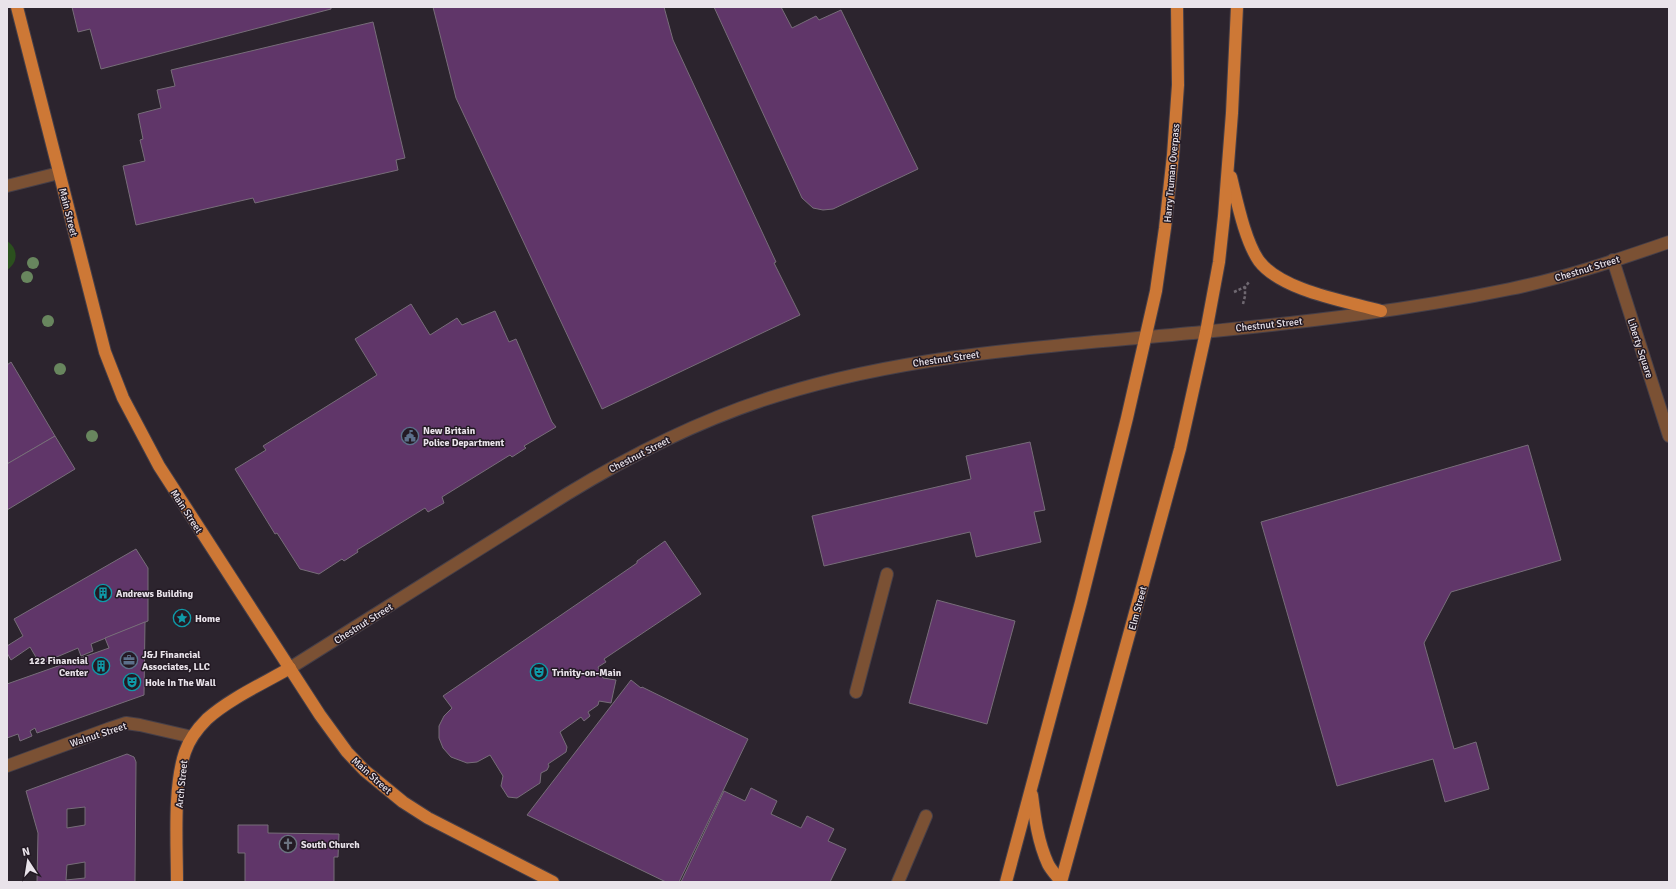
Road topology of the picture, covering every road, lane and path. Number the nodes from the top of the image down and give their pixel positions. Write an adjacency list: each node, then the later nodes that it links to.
1 (17, 7): 5 (main road, Main Street)
2 (1177, 9): 15 (main road, Harry Truman Overpass)
3 (1237, 9): 4 (main road)
4 (1229, 166): 13 (main road); 14 (main road)
5 (59, 173): 6 (street); 18 (main road, Main Street)
6 (7, 186)
7 (1669, 242): 8 (street, Chestnut Street)
8 (1613, 260): 13 (street, Chestnut Street); 16 (street, Liberty Square)
9 (1251, 280): 10 (path)
10 (1245, 287): 11 (path); 12 (path)
11 (1230, 293)
12 (1243, 304)
13 (1381, 311): 14 (street, Chestnut Street)
14 (1206, 332): 15 (street, Chestnut Street); 28 (main road, Elm Street)
15 (1146, 337): 18 (street, Chestnut Street); 22 (main road)
16 (1669, 436)
17 (887, 574): 19 (street)
18 (290, 668): 20 (main road, Arch Street); 25 (main road, Main Street)
19 (856, 692)
20 (192, 738): 21 (street, Walnut Street); 24 (main road, Arch Street)
21 (7, 766)
22 (1031, 788): 27 (main road); 28 (main road)
23 (926, 816): 26 (street)
24 (177, 882)
25 (554, 882)
26 (898, 882)
27 (1006, 882)
28 (1061, 882)

